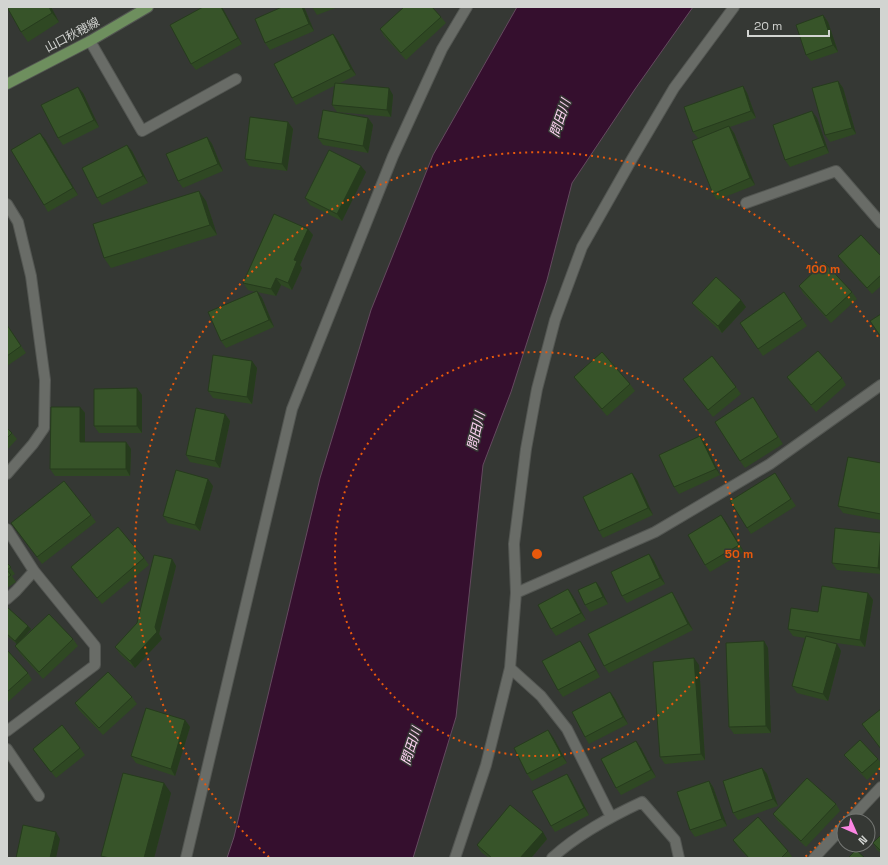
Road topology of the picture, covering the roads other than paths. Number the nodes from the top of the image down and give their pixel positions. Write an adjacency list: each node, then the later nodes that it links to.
1 (148, 7): 4 (main road, 山口秋穂線)
2 (467, 7): 24 (street)
3 (734, 7): 14 (street)
4 (90, 41): 5 (street); 6 (main road, 山口秋穂線)
5 (236, 79)
6 (7, 84)
7 (746, 203): 9 (street)
8 (7, 204): 11 (street)
9 (881, 223)
10 (881, 385): 14 (street)
11 (7, 474)
12 (7, 529): 13 (street)
13 (34, 571): 15 (street); 17 (street)
14 (516, 593): 16 (street)
15 (7, 599)
16 (510, 668): 22 (street); 25 (street)
17 (7, 731)
18 (7, 749): 20 (street)
19 (881, 787): 21 (street)
20 (39, 796)
21 (857, 813)
22 (611, 817): 26 (street); 27 (street)
23 (836, 835): 28 (street)
24 (186, 858)
25 (455, 858)
26 (552, 858)
27 (679, 858)
28 (814, 858)

